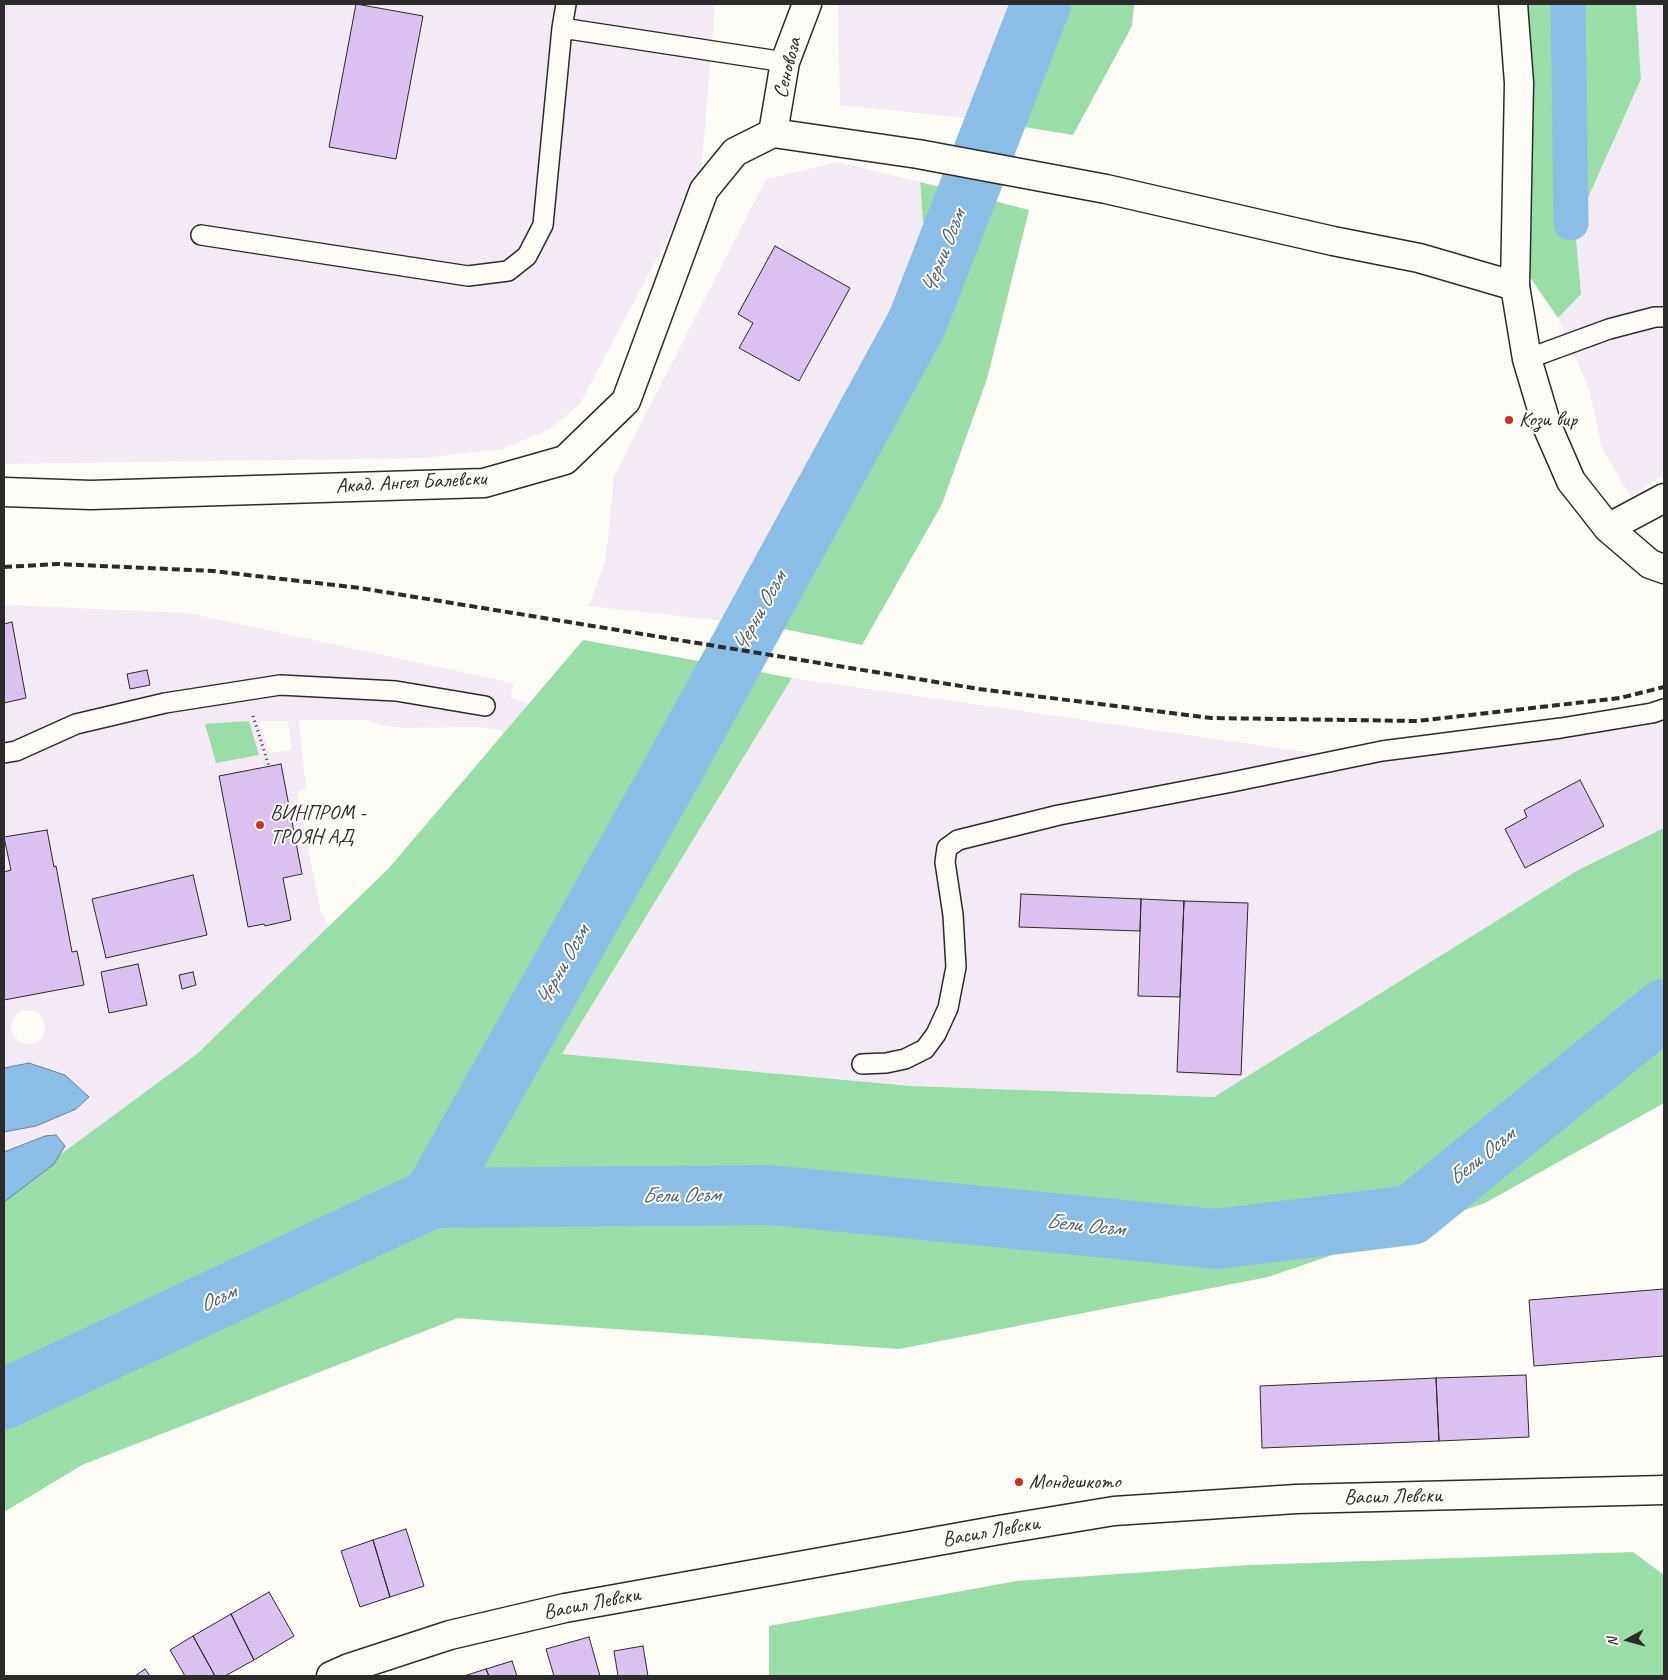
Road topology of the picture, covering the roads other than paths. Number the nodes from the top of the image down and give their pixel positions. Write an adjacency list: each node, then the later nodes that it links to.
1 (566, 4): 4 (lane)
2 (808, 4): 5 (street, Сеновоза)
3 (1513, 4): 8 (street)
4 (562, 28): 5 (lane); 7 (lane)
5 (785, 62): 6 (street, Сеновоза)
6 (774, 133): 8 (street); 11 (street, Акад. Ангел Балевски)
7 (201, 236)
8 (1515, 286): 10 (street)
9 (1664, 318): 10 (lane)
10 (1527, 360): 13 (street)
11 (4, 492)
12 (1664, 498): 13 (street)
13 (1608, 528): 14 (street)
14 (1664, 569)
15 (485, 706): 17 (lane)
16 (1664, 709): 18 (lane)
17 (4, 753)
18 (862, 1064)
19 (1664, 1490): 20 (street, Васил Левски)
20 (332, 1676)

